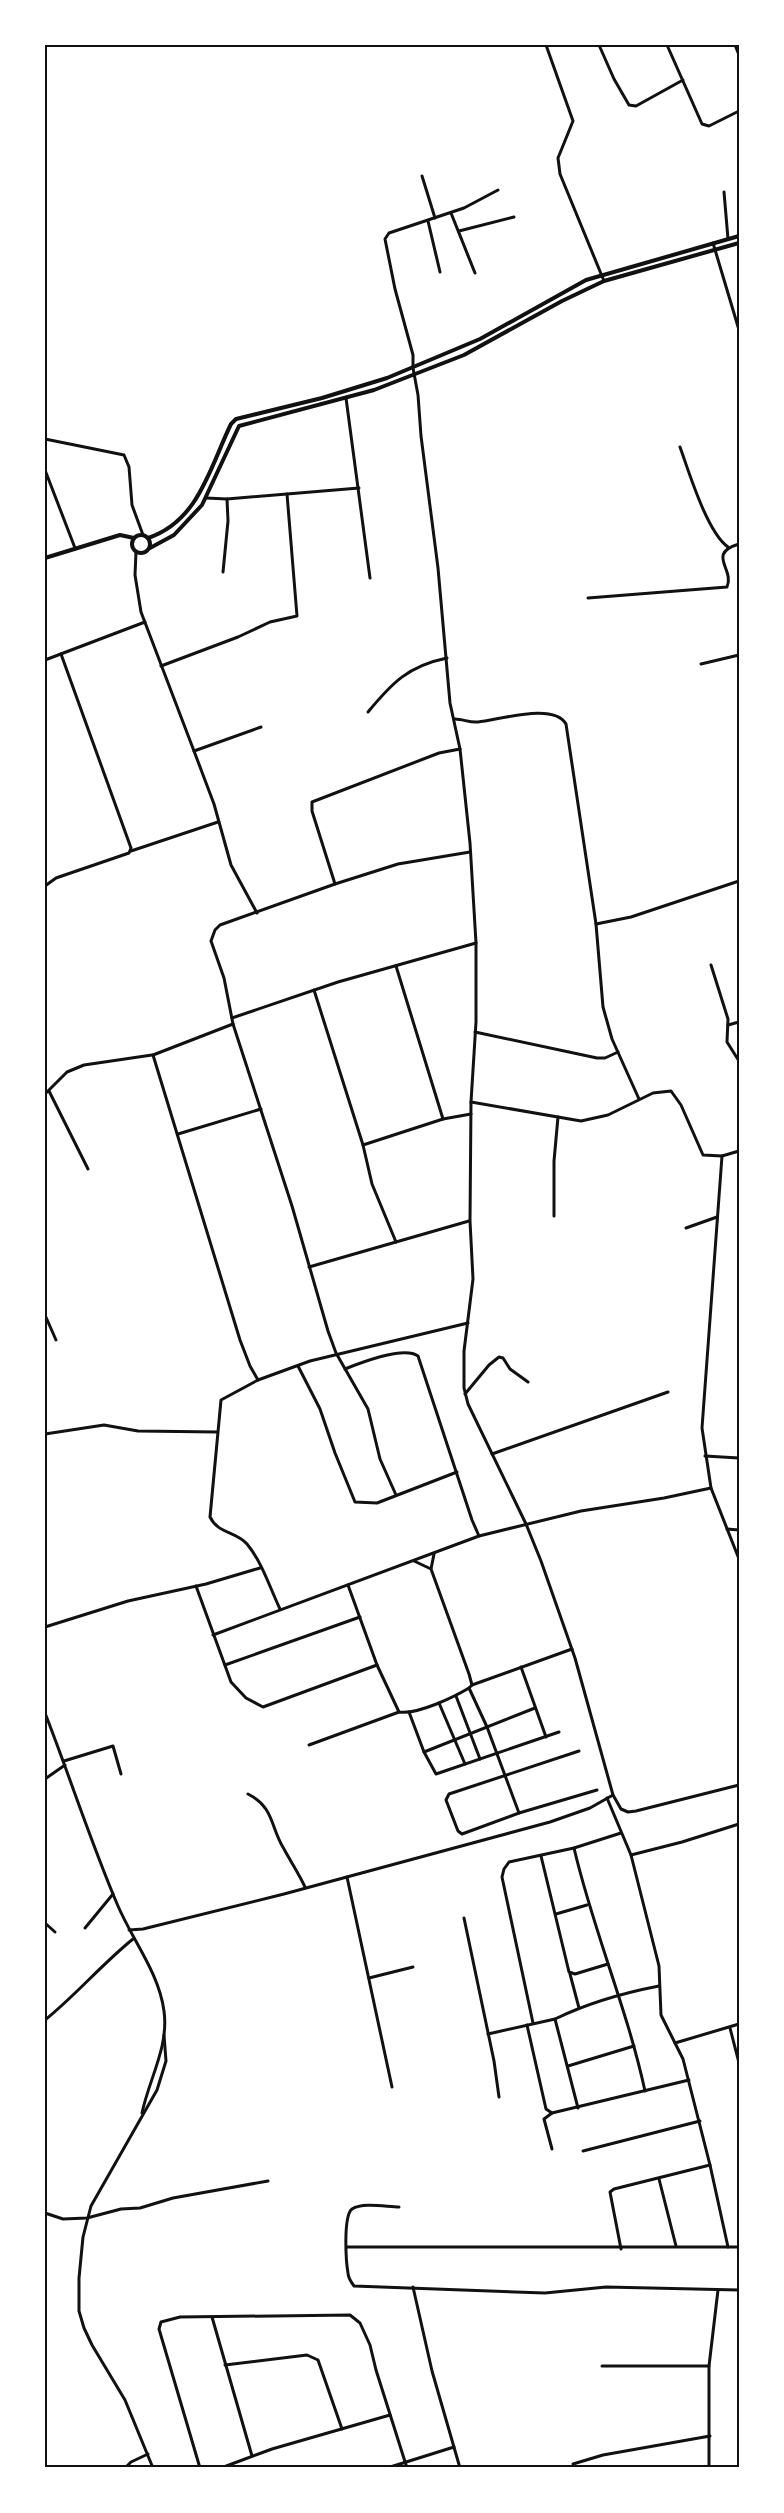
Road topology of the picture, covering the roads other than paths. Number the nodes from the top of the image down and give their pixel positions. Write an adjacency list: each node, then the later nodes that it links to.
1 (546, 45): 23 (street)
2 (599, 45): 6 (street)
3 (667, 45): 6 (street)
4 (735, 45): 5 (street)
5 (739, 54)
6 (683, 80): 7 (street)
7 (739, 111)
8 (422, 176): 13 (street)
9 (498, 190): 11 (street)
10 (724, 192): 17 (street)
11 (451, 213): 13 (street); 15 (street)
12 (514, 217): 15 (street)
13 (435, 218): 14 (street)
14 (428, 221): 21 (street); 26 (street)
15 (459, 231): 22 (street)
16 (739, 236): 17 (street)
17 (728, 238): 18 (street)
18 (713, 243): 20 (street); 23 (street)
19 (739, 243): 20 (street)
20 (714, 250): 24 (street); 25 (street)
21 (440, 272)
22 (475, 273)
23 (602, 275): 24 (street); 26 (street)
24 (604, 281): 27 (street)
25 (739, 330)
26 (413, 368): 27 (street); 38 (street)
27 (414, 375): 28 (street); 51 (street)
28 (346, 398): 32 (street); 34 (street)
29 (45, 439): 36 (street)
30 (680, 447): 40 (street)
31 (45, 470): 41 (street)
32 (359, 488): 33 (street); 46 (street)
33 (287, 494): 35 (street); 54 (street)
34 (206, 498): 35 (street); 42 (street)
35 (227, 499): 45 (street)
36 (143, 535): 37 (street); 38 (street)
37 (134, 538): 41 (street); 43 (street)
38 (148, 538): 42 (street)
39 (739, 544): 40 (street)
40 (728, 547): 47 (street)
41 (75, 548): 44 (street)
42 (150, 548): 43 (street)
43 (136, 552): 48 (street)
44 (45, 558)
45 (223, 572)
46 (370, 578)
47 (588, 598)
48 (145, 622): 49 (street); 54 (street)
49 (61, 654): 52 (street); 61 (street)
50 (739, 655): 53 (street)
51 (447, 658): 55 (street); 56 (street)
52 (45, 660)
53 (701, 664)
54 (161, 666): 59 (street)
55 (368, 712)
56 (454, 719): 58 (street); 67 (street)
57 (261, 727): 59 (street)
58 (460, 748): 62 (street); 64 (street)
59 (194, 751): 60 (street)
60 (218, 822): 61 (street); 66 (street)
61 (131, 851): 65 (street)
62 (470, 852): 64 (street); 68 (street)
63 (739, 881): 67 (street)
64 (335, 884): 66 (street)
65 (45, 886)
66 (257, 914): 72 (street)
67 (596, 924): 77 (street)
68 (476, 943): 69 (street); 76 (street)
69 (396, 965): 71 (street); 87 (street)
70 (711, 965): 75 (street)
71 (314, 990): 72 (street); 89 (street)
72 (231, 1017): 74 (street)
73 (739, 1022): 75 (street)
74 (233, 1024): 78 (street); 84 (street)
75 (728, 1025): 79 (street)
76 (475, 1032): 77 (street); 83 (street)
77 (618, 1052): 82 (street)
78 (153, 1054): 80 (street); 88 (street)
79 (739, 1061)
80 (49, 1090): 81 (street); 92 (street)
81 (45, 1094)
82 (639, 1099): 86 (street); 91 (street)
83 (471, 1102): 85 (street); 86 (street)
84 (261, 1109): 88 (street); 98 (street)
85 (471, 1114): 87 (street); 95 (street)
86 (558, 1117): 93 (street)
87 (443, 1119): 89 (street)
88 (178, 1134): 105 (street)
89 (363, 1145): 97 (street)
90 (739, 1150): 91 (street)
91 (722, 1156): 94 (street)
92 (88, 1169)
93 (555, 1216)
94 (717, 1217): 96 (street); 112 (street)
95 (470, 1221): 97 (street); 100 (street)
96 (686, 1228)
97 (396, 1242): 98 (street)
98 (309, 1267): 102 (street)
99 (45, 1315): 101 (street)
100 (468, 1323): 102 (street); 108 (street)
101 (56, 1340)
102 (336, 1353): 103 (street); 104 (street)
103 (298, 1366): 105 (street); 116 (street)
104 (345, 1369): 114 (street); 116 (street)
105 (258, 1380): 109 (street)
106 (528, 1382): 108 (street)
107 (668, 1392): 111 (street)
108 (465, 1394): 111 (street)
109 (217, 1432): 110 (street); 124 (street)
110 (45, 1434)
111 (492, 1454): 117 (street)
112 (705, 1456): 113 (street); 115 (street)
113 (739, 1458)
114 (458, 1472): 116 (street); 120 (street)
115 (711, 1488): 117 (street); 118 (street)
116 (396, 1495)
117 (526, 1524): 120 (street); 132 (street)
118 (727, 1529): 119 (street); 122 (street)
119 (739, 1530)
120 (479, 1536): 121 (street)
121 (434, 1554): 123 (street); 125 (street)
122 (739, 1559)
123 (414, 1560): 125 (street); 126 (street)
124 (261, 1568): 127 (street); 128 (street)
125 (431, 1569): 136 (street)
126 (348, 1585): 128 (street); 129 (street)
127 (196, 1586): 130 (street); 131 (street)
128 (280, 1609): 131 (street)
129 (360, 1617): 133 (street); 134 (street)
130 (45, 1627)
131 (213, 1635): 133 (street)
132 (572, 1649): 135 (street); 161 (street)
133 (225, 1665): 134 (street)
134 (377, 1665): 140 (street)
135 (521, 1667): 136 (street); 139 (street)
136 (471, 1686): 137 (street); 143 (street)
137 (456, 1696): 138 (street); 145 (street)
138 (438, 1702): 141 (street); 147 (street)
139 (535, 1708): 143 (street); 146 (street)
140 (399, 1712): 141 (street); 148 (street)
141 (409, 1712): 150 (street)
142 (45, 1713): 153 (street)
143 (487, 1727): 145 (street); 151 (street)
144 (559, 1732): 146 (street)
145 (470, 1733): 147 (street); 152 (street)
146 (546, 1737): 151 (street)
147 (455, 1739): 150 (street); 154 (street)
148 (309, 1745)
149 (579, 1751): 156 (street)
150 (424, 1752): 154 (street)
151 (497, 1754): 152 (street); 156 (street)
152 (480, 1759): 154 (street)
153 (64, 1763): 155 (street); 157 (street); 171 (street)
154 (465, 1764)
155 (121, 1774)
156 (506, 1775): 163 (street); 163 (street)
157 (45, 1779)
158 (739, 1785): 161 (street)
159 (597, 1790): 163 (street)
160 (248, 1794): 170 (street)
161 (613, 1795): 162 (street)
162 (607, 1798): 165 (street); 169 (street)
163 (519, 1813)
164 (739, 1824): 167 (street)
165 (621, 1833): 166 (street); 167 (street)
166 (574, 1848): 168 (street); 172 (street)
167 (631, 1855): 184 (street)
168 (542, 1856): 173 (street); 189 (street)
169 (347, 1877): 170 (street); 183 (street)
170 (306, 1888): 177 (street)
171 (113, 1894): 176 (street); 177 (street)
172 (587, 1905): 173 (street); 180 (street)
173 (555, 1914): 182 (street)
174 (464, 1918): 193 (street)
175 (45, 1923): 178 (street)
176 (85, 1928)
177 (129, 1930): 179 (street)
178 (55, 1932)
179 (133, 1939): 188 (street); 194 (street)
180 (609, 1964): 182 (street); 185 (street)
181 (413, 1967): 183 (street)
182 (570, 1972): 186 (street)
183 (369, 1978): 200 (street)
184 (659, 1986): 185 (street); 195 (street)
185 (618, 1994): 186 (street); 196 (street)
186 (579, 2008): 187 (street)
187 (555, 2019): 189 (street); 198 (street)
188 (45, 2020)
189 (533, 2023): 191 (street)
190 (739, 2024): 192 (street)
191 (527, 2025): 193 (street); 204 (street)
192 (730, 2028): 195 (street); 197 (street)
193 (488, 2034): 202 (street)
194 (164, 2035): 205 (street); 205 (street)
195 (675, 2043): 199 (street)
196 (634, 2046): 198 (street); 201 (street)
197 (739, 2063)
198 (568, 2066): 203 (street)
199 (689, 2080): 201 (street); 206 (street)
200 (393, 2086)
201 (645, 2091): 203 (street)
202 (499, 2097)
203 (578, 2108): 204 (street)
204 (552, 2113): 207 (street)
205 (142, 2114): 214 (street)
206 (700, 2121): 208 (street); 209 (street)
207 (552, 2149)
208 (583, 2151)
209 (710, 2165): 210 (street); 217 (street)
210 (659, 2179): 215 (street); 219 (street)
211 (268, 2181): 214 (street)
212 (399, 2207): 216 (street)
213 (45, 2213): 214 (street)
214 (87, 2218): 231 (street)
215 (676, 2246): 217 (street); 219 (street)
216 (347, 2247): 219 (street); 220 (street)
217 (728, 2247): 218 (street)
218 (739, 2247)
219 (621, 2248)
220 (413, 2287): 221 (street); 230 (street)
221 (718, 2290): 222 (street); 226 (street)
222 (739, 2290)
223 (212, 2317): 224 (street); 227 (street); 237 (street)
224 (225, 2365): 228 (street); 232 (street)
225 (602, 2366): 226 (street)
226 (709, 2367): 229 (street)
227 (390, 2415): 228 (street); 233 (street)
228 (342, 2428): 232 (street)
229 (710, 2436): 234 (street); 242 (street)
230 (454, 2446): 233 (street); 241 (street)
231 (148, 2454): 235 (street); 236 (street)
232 (252, 2456): 238 (street)
233 (405, 2462): 239 (street); 240 (street)
234 (573, 2464)
235 (125, 2468)
236 (153, 2468)
237 (200, 2468)
238 (221, 2468)
239 (387, 2468)
240 (407, 2468)
241 (460, 2468)
242 (709, 2468)

